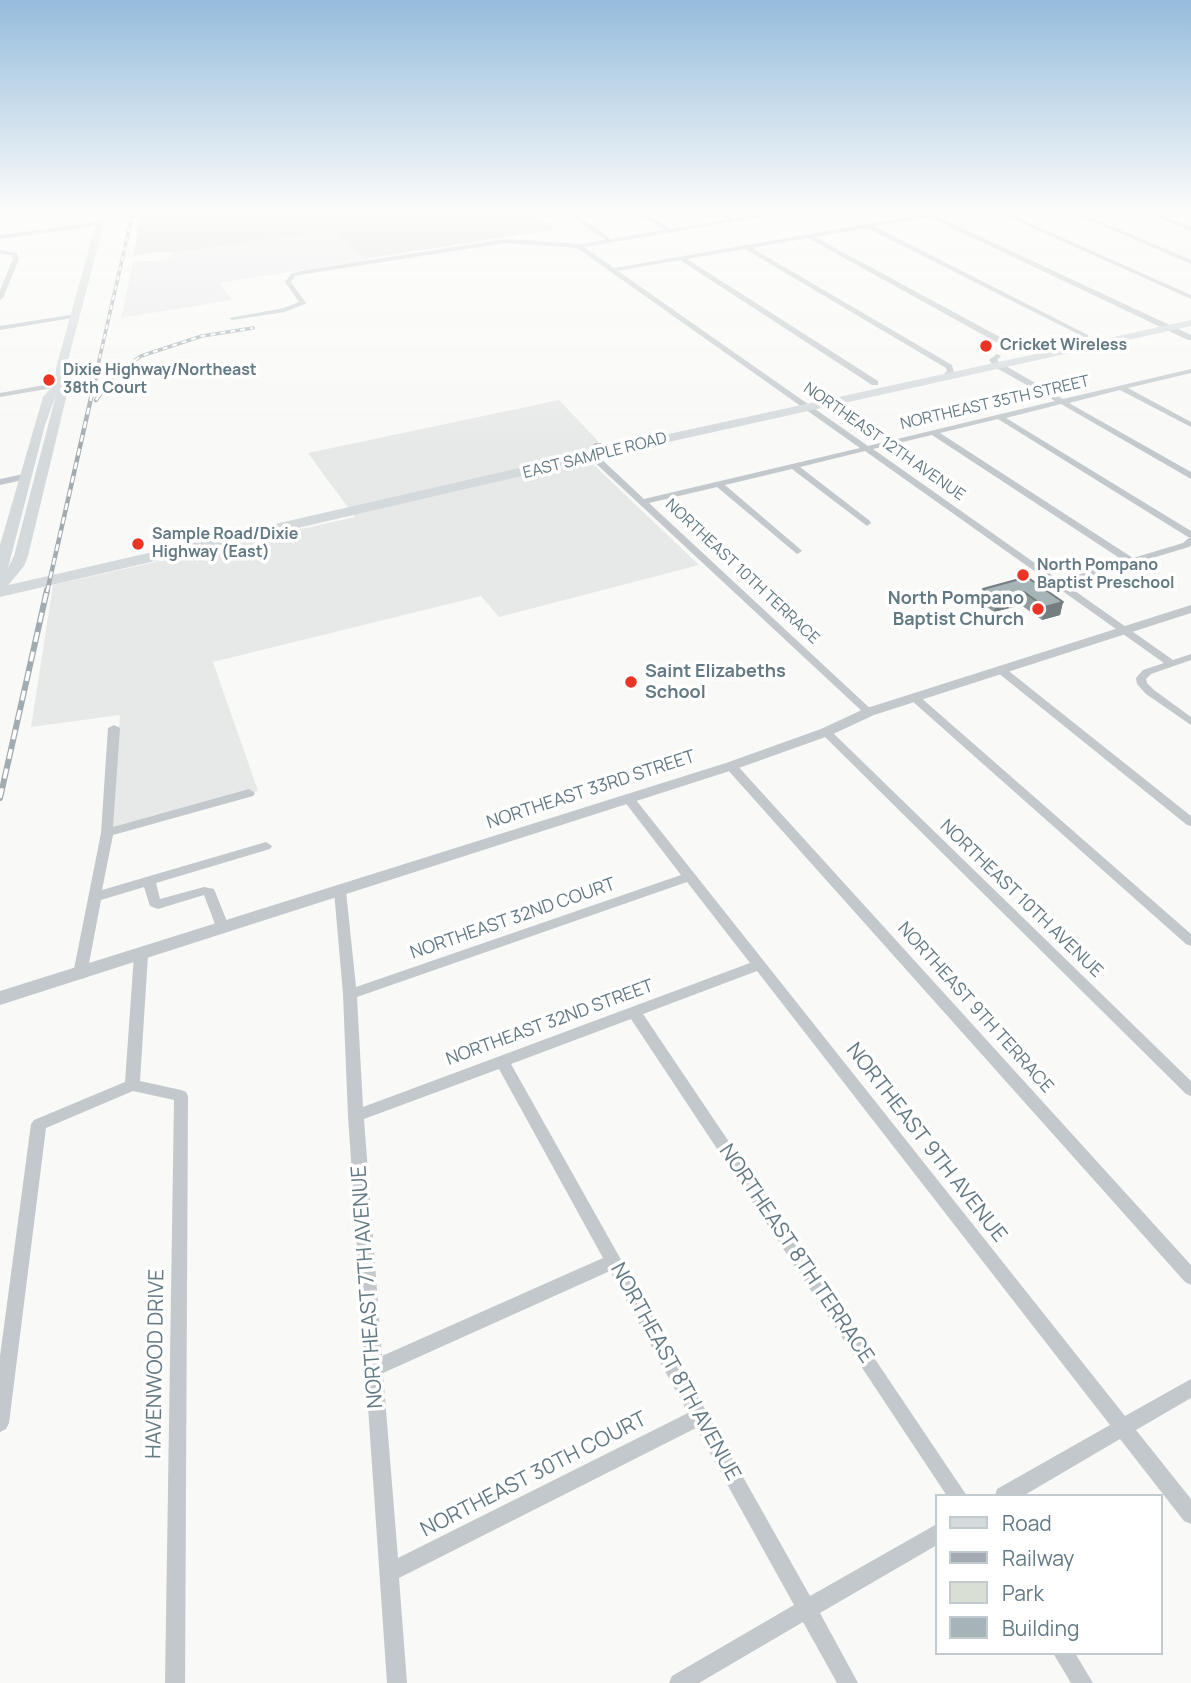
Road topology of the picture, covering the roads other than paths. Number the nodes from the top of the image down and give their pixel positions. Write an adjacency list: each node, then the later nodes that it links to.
1 (82, 291): 10 (main road)
2 (294, 291): 11 (street)
3 (641, 291): 28 (street, NORTHEAST 12TH AVENUE)
4 (732, 291): 23 (street)
5 (817, 291): 19 (street)
6 (909, 291): 17 (street)
7 (996, 291): 15 (street)
8 (1091, 291): 13 (street)
9 (1191, 315): 13 (main road, EAST SAMPLE ROAD)
10 (76, 316): 14 (street); 24 (main road)
11 (232, 318)
12 (1191, 323): 13 (main road, EAST SAMPLE ROAD)
13 (1162, 324): 15 (main road, EAST SAMPLE ROAD); 16 (street); 18 (main road, EAST SAMPLE ROAD)
14 (0, 328)
15 (1086, 336): 17 (main road, EAST SAMPLE ROAD)
16 (1191, 338)
17 (1019, 351): 18 (main road, EAST SAMPLE ROAD)
18 (996, 360): 19 (main road, EAST SAMPLE ROAD); 27 (street)
19 (948, 371): 23 (main road, EAST SAMPLE ROAD); 28 (main road, EAST SAMPLE ROAD)
20 (1191, 371): 21 (street, NORTHEAST 35TH STREET)
21 (1177, 374): 22 (street); 25 (street, NORTHEAST 35TH STREET)
22 (1191, 381)
23 (875, 383): 28 (main road, EAST SAMPLE ROAD)
24 (61, 384): 26 (street); 37 (main road); 48 (main road)
25 (1121, 388): 27 (street, NORTHEAST 35TH STREET); 30 (street)
26 (0, 395)
27 (1060, 402): 29 (street, NORTHEAST 35TH STREET); 36 (street)
28 (801, 403): 32 (street, NORTHEAST 12TH AVENUE); 33 (main road, EAST SAMPLE ROAD)
29 (1000, 416): 31 (street, NORTHEAST 35TH STREET); 44 (street)
30 (1191, 425)
31 (933, 432): 32 (street, NORTHEAST 35TH STREET); 46 (street)
32 (865, 449): 35 (street, NORTHEAST 35TH STREET); 47 (street, NORTHEAST 12TH AVENUE)
33 (595, 450): 34 (main road, EAST SAMPLE ROAD); 40 (street, NORTHEAST 10TH TERRACE)
34 (573, 456): 41 (main road, EAST SAMPLE ROAD); 43 (main road, EAST SAMPLE ROAD)
35 (793, 466): 39 (street, NORTHEAST 35TH STREET); 42 (street)
36 (1191, 475)
37 (24, 477): 38 (street); 48 (main road)
38 (0, 482)
39 (719, 484): 40 (street, NORTHEAST 35TH STREET); 45 (street)
40 (643, 502): 55 (street, NORTHEAST 10TH TERRACE)
41 (307, 512): 43 (main road); 48 (main road, EAST SAMPLE ROAD)
42 (867, 523)
43 (288, 526): 48 (main road, EAST SAMPLE ROAD)
44 (1191, 537): 46 (street)
45 (797, 551)
46 (1131, 561): 47 (street)
47 (1059, 583): 50 (street, NORTHEAST 12TH AVENUE)
48 (1, 585)
49 (1191, 609): 50 (street, NORTHEAST 33RD STREET)
50 (1124, 630): 52 (street, NORTHEAST 12TH AVENUE); 53 (street, NORTHEAST 33RD STREET)
51 (1191, 657): 52 (street)
52 (1172, 664): 56 (street)
53 (1001, 670): 54 (street, NORTHEAST 33RD STREET); 62 (street)
54 (915, 698): 55 (street, NORTHEAST 33RD STREET); 70 (street)
55 (869, 712): 58 (street, NORTHEAST 33RD STREET)
56 (1191, 722)
57 (114, 728): 63 (street)
58 (826, 732): 59 (street, NORTHEAST 33RD STREET); 79 (street, NORTHEAST 10TH AVENUE)
59 (731, 766): 61 (street, NORTHEAST 33RD STREET); 82 (street, NORTHEAST 9TH TERRACE)
60 (249, 793): 63 (street)
61 (628, 798): 65 (street, NORTHEAST 9TH AVENUE); 67 (street, NORTHEAST 33RD STREET)
62 (1191, 821)
63 (107, 833): 68 (street)
64 (266, 846): 66 (street)
65 (688, 877): 72 (street, NORTHEAST 9TH AVENUE); 74 (street, NORTHEAST 32ND COURT)
66 (149, 881): 68 (street); 69 (street)
67 (340, 891): 69 (street, NORTHEAST 33RD STREET); 74 (street, NORTHEAST 7TH AVENUE)
68 (95, 897): 73 (street)
69 (223, 929): 71 (street, NORTHEAST 33RD STREET)
70 (1191, 941)
71 (141, 956): 73 (street, NORTHEAST 33RD STREET); 78 (street)
72 (757, 966): 76 (street, NORTHEAST 32ND STREET); 87 (street, NORTHEAST 9TH AVENUE)
73 (79, 974): 75 (street, NORTHEAST 33RD STREET)
74 (350, 994): 80 (street, NORTHEAST 7TH AVENUE)
75 (0, 998)
76 (634, 1012): 77 (street, NORTHEAST 32ND STREET); 88 (street, NORTHEAST 8TH TERRACE)
77 (502, 1061): 80 (street, NORTHEAST 32ND STREET); 81 (street, NORTHEAST 8TH AVENUE)
78 (132, 1085): 86 (street); 95 (street, HAVENWOOD DRIVE)
79 (1191, 1090)
80 (356, 1116): 83 (street, NORTHEAST 7TH AVENUE)
81 (614, 1261): 83 (street); 85 (street, NORTHEAST 8TH AVENUE)
82 (1191, 1277)
83 (374, 1368): 92 (street, NORTHEAST 7TH AVENUE)
84 (1191, 1388): 87 (street)
85 (700, 1416): 92 (street, NORTHEAST 30TH COURT); 93 (street, NORTHEAST 8TH AVENUE)
86 (0, 1423)
87 (1122, 1427): 89 (street); 90 (street, NORTHEAST 9TH AVENUE)
88 (957, 1494)
89 (1007, 1494)
90 (1191, 1514)
91 (936, 1535): 93 (street)
92 (388, 1573): 96 (street, NORTHEAST 7TH AVENUE)
93 (807, 1609): 97 (street); 98 (street, NORTHEAST 8TH AVENUE)
94 (1064, 1655): 99 (street)
95 (176, 1683)
96 (397, 1683)
97 (679, 1683)
98 (848, 1683)
99 (1083, 1683)

